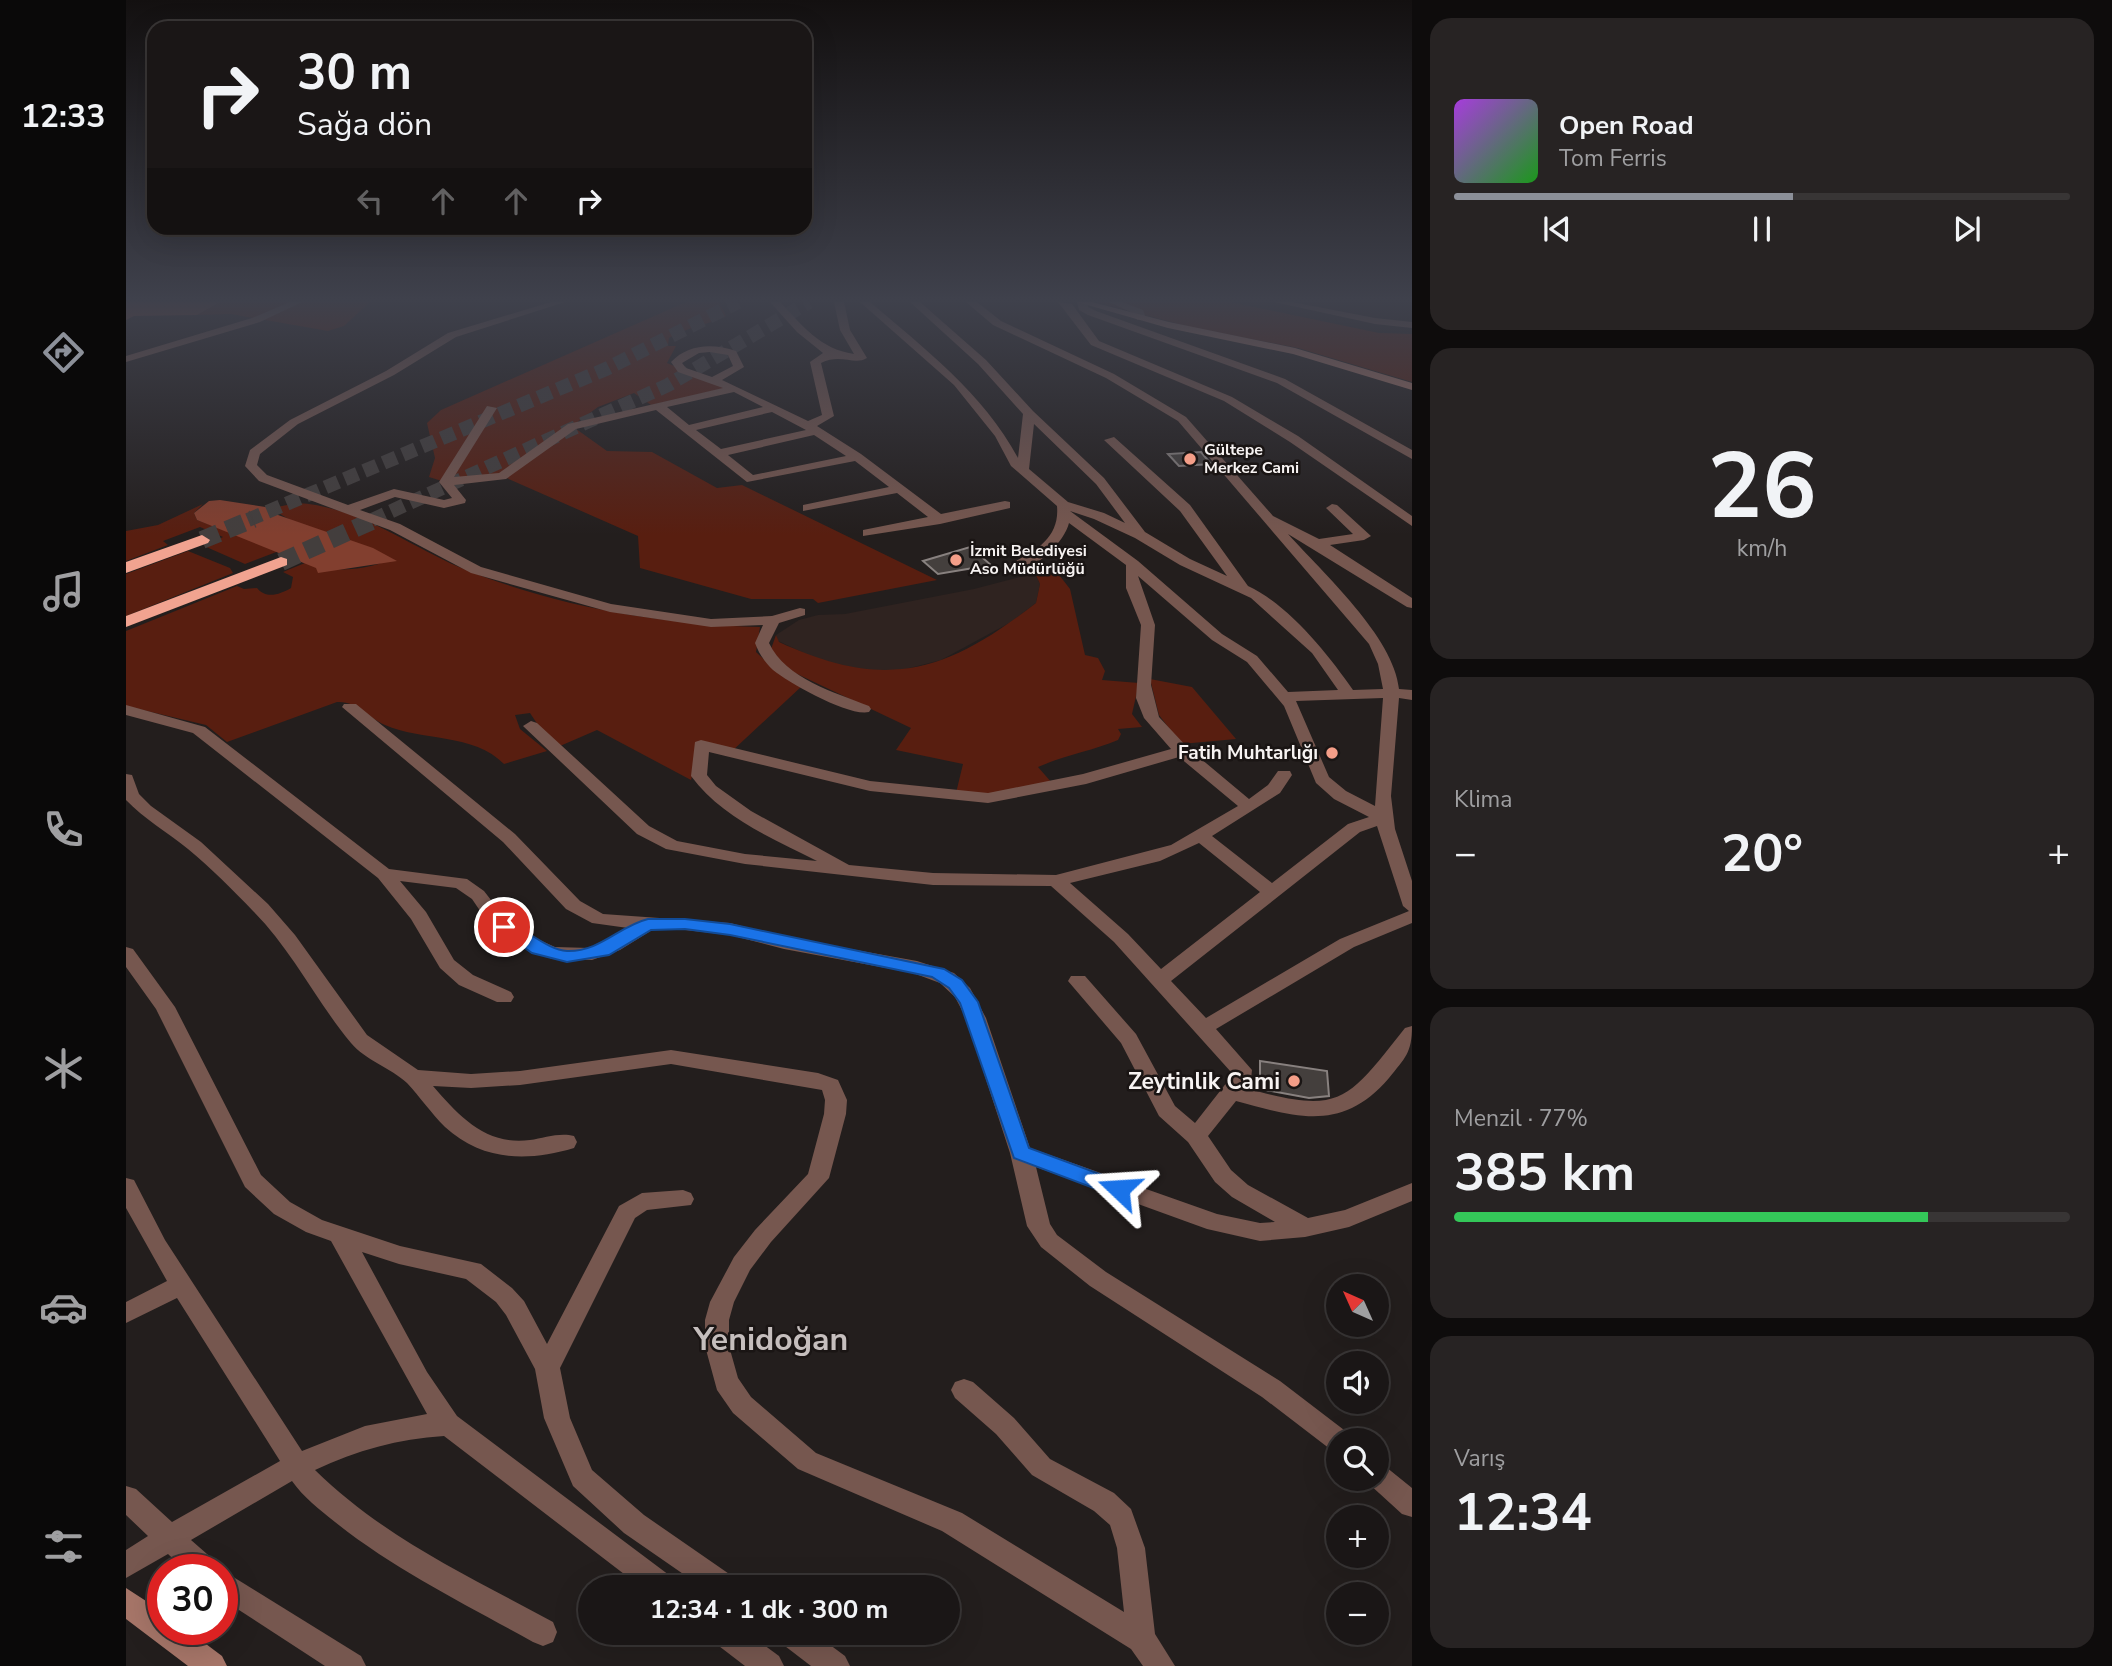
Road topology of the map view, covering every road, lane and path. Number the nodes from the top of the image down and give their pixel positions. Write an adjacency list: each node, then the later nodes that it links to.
1 (377, 380): 28 (street)
2 (718, 380): 11 (street)
3 (819, 380): 17 (street)
4 (953, 380): 22 (street)
5 (999, 380): 15 (street)
6 (1115, 380): 32 (street)
7 (1184, 380): 25 (street)
8 (1278, 380): 20 (street)
9 (1388, 380): 10 (main road)
10 (1412, 387)
11 (735, 388): 12 (street); 14 (street)
12 (657, 405): 16 (street); 23 (street)
13 (491, 408): 23 (street)
14 (775, 408): 16 (street); 17 (street)
15 (1029, 413): 22 (street); 36 (street)
16 (685, 429): 19 (street)
17 (812, 429): 19 (street); 21 (street)
18 (1110, 440): 43 (street)
19 (716, 454): 21 (street)
20 (1412, 455)
21 (857, 457): 24 (street)
22 (1023, 471): 30 (street)
23 (445, 482): 28 (street)
24 (900, 489): 29 (street); 33 (street)
25 (1388, 503): 31 (street); 34 (street)
26 (1005, 506): 33 (street)
27 (1332, 508): 38 (street)
28 (350, 509): 46 (street)
29 (808, 509)
30 (1064, 510): 36 (street); 40 (street); 42 (street)
31 (1412, 510)
32 (1265, 518): 38 (street); 48 (street)
33 (940, 520): 35 (street)
34 (1412, 522)
35 (868, 533)
36 (1140, 535): 43 (street)
37 (202, 540): 41 (highway)
38 (1317, 543): 44 (street)
39 (281, 562): 47 (highway)
40 (1133, 564): 51 (street); 56 (street)
41 (126, 568)
42 (1013, 568)
43 (1242, 587): 49 (street)
44 (1412, 604)
45 (800, 612): 46 (street)
46 (773, 620): 53 (street)
47 (126, 622)
48 (1393, 693): 49 (street); 50 (street); 60 (street)
49 (1349, 695): 51 (street)
50 (1412, 695)
51 (1286, 697): 60 (street)
52 (351, 707): 68 (street)
53 (863, 709)
54 (126, 710): 63 (street)
55 (531, 726): 62 (street)
56 (1182, 751): 59 (street); 62 (street)
57 (1283, 775): 59 (street)
58 (126, 779): 75 (street)
59 (1249, 807): 61 (street)
60 (1384, 818): 65 (street); 66 (street)
61 (1201, 836): 64 (street); 65 (street)
62 (842, 867): 64 (street)
63 (384, 874): 68 (street); 72 (street)
64 (1056, 881): 70 (street)
65 (1270, 892): 70 (street)
66 (1412, 906)
67 (1412, 916): 73 (street)
68 (648, 924): 79 (street)
69 (126, 953): 84 (street)
70 (1161, 979): 73 (street)
71 (1078, 981): 77 (street)
72 (505, 997)
73 (1205, 1027): 76 (street)
74 (1412, 1033): 76 (street)
75 (412, 1077): 78 (street); 103 (street)
76 (1231, 1093): 77 (street)
77 (1196, 1136): 83 (street)
78 (566, 1142)
79 (1021, 1153): 83 (street); 90 (street)
80 (126, 1186): 85 (street)
81 (1412, 1192): 83 (street)
82 (683, 1199): 87 (street)
83 (1305, 1228)
84 (341, 1238): 87 (street); 89 (street)
85 (181, 1285): 86 (street); 91 (street)
86 (126, 1313)
87 (547, 1368): 99 (street)
88 (964, 1390): 103 (street)
89 (447, 1424): 91 (street); 98 (street)
90 (1326, 1431)
91 (297, 1465): 95 (street); 102 (street)
92 (1389, 1485): 94 (street)
93 (126, 1498): 95 (street)
94 (1412, 1505)
95 (170, 1538): 96 (street); 97 (street)
96 (188, 1554)
97 (126, 1565)
98 (647, 1575)
99 (708, 1575)
100 (238, 1593): 107 (street)
101 (126, 1602): 106 (main road)
102 (543, 1632)
103 (1140, 1639): 110 (street)
104 (741, 1645): 108 (street)
105 (807, 1645): 109 (street)
106 (212, 1666)
107 (351, 1666)
108 (769, 1666)
109 (835, 1666)
110 (1160, 1666)

